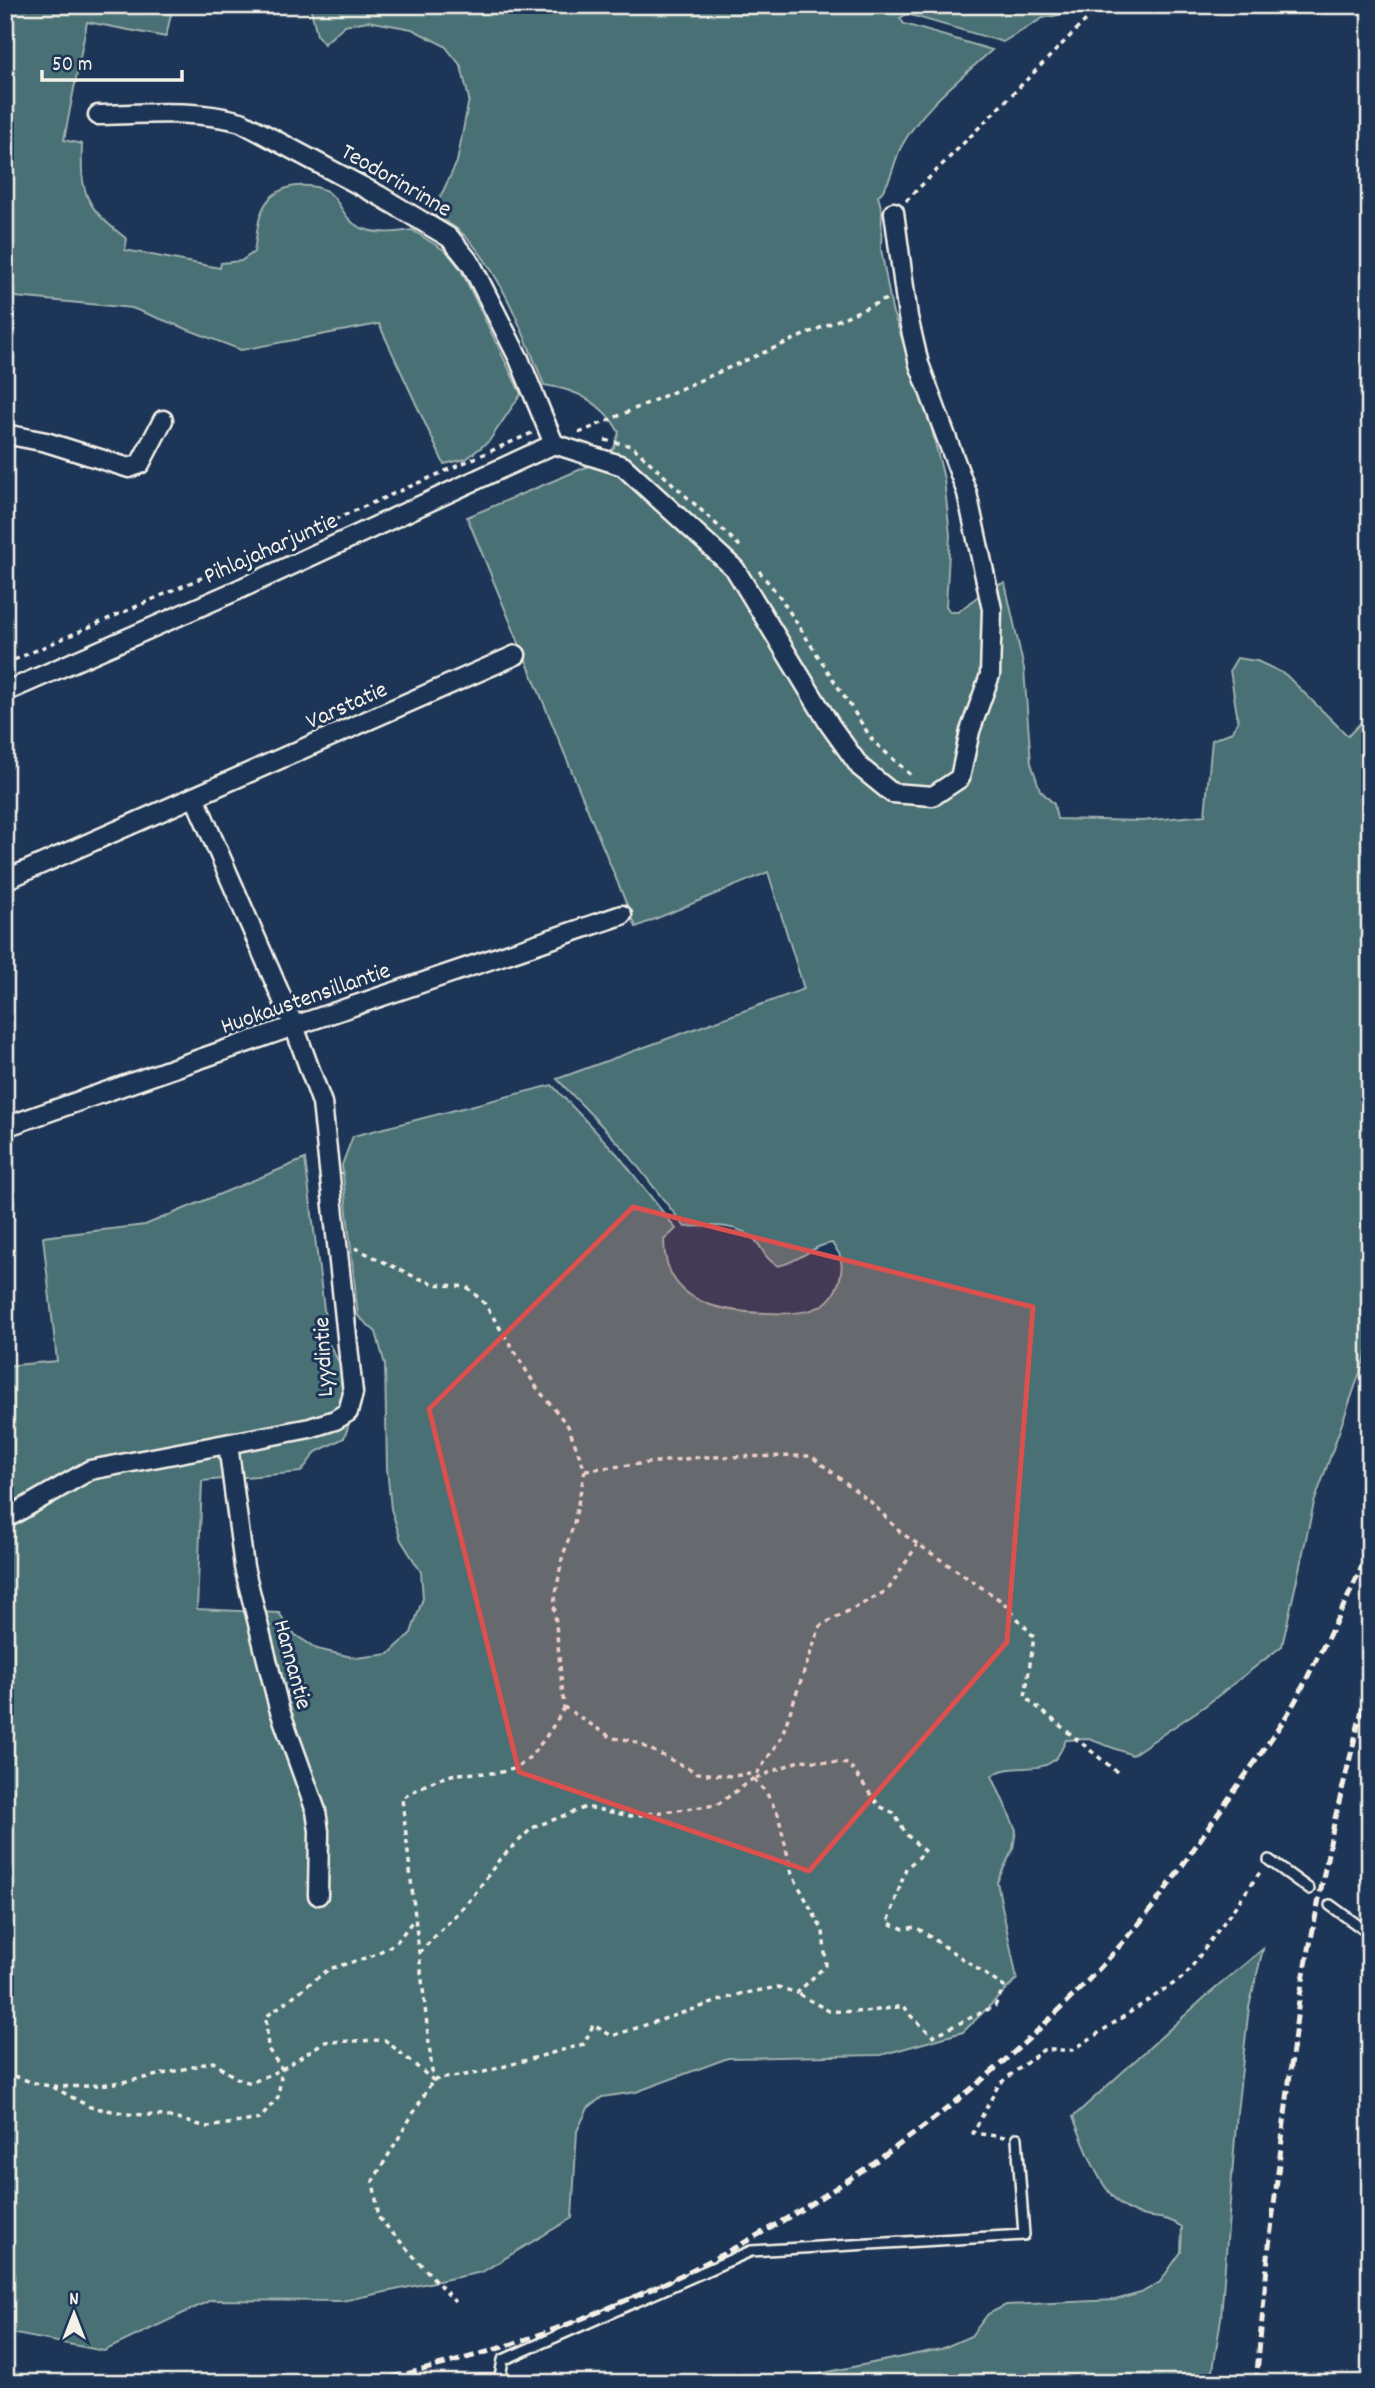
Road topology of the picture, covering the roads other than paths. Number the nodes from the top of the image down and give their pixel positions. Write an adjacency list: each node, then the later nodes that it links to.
1 (98, 115): 5 (street, Teodorinrinne)
2 (894, 212): 5 (street)
3 (163, 420): 4 (street)
4 (5, 435)
5 (551, 436): 7 (street, Pihlajaharjuntie)
6 (516, 655): 8 (street, Varstatie)
7 (5, 692)
8 (195, 798): 9 (street, Varstatie); 11 (street)
9 (5, 880)
10 (622, 915): 11 (street, Huokaustensillantie)
11 (295, 1026): 12 (street, Huokaustensillantie); 13 (street, Lyydintie)
12 (5, 1127)
13 (228, 1444): 14 (street, Lyydintie); 17 (street, Hannantie)
14 (5, 1519)
15 (1269, 1860): 16 (lane)
16 (1309, 1889)
17 (318, 1895)
18 (1330, 1905): 19 (lane)
19 (1370, 1934)
20 (1017, 2138): 21 (lane)
21 (499, 2383)

